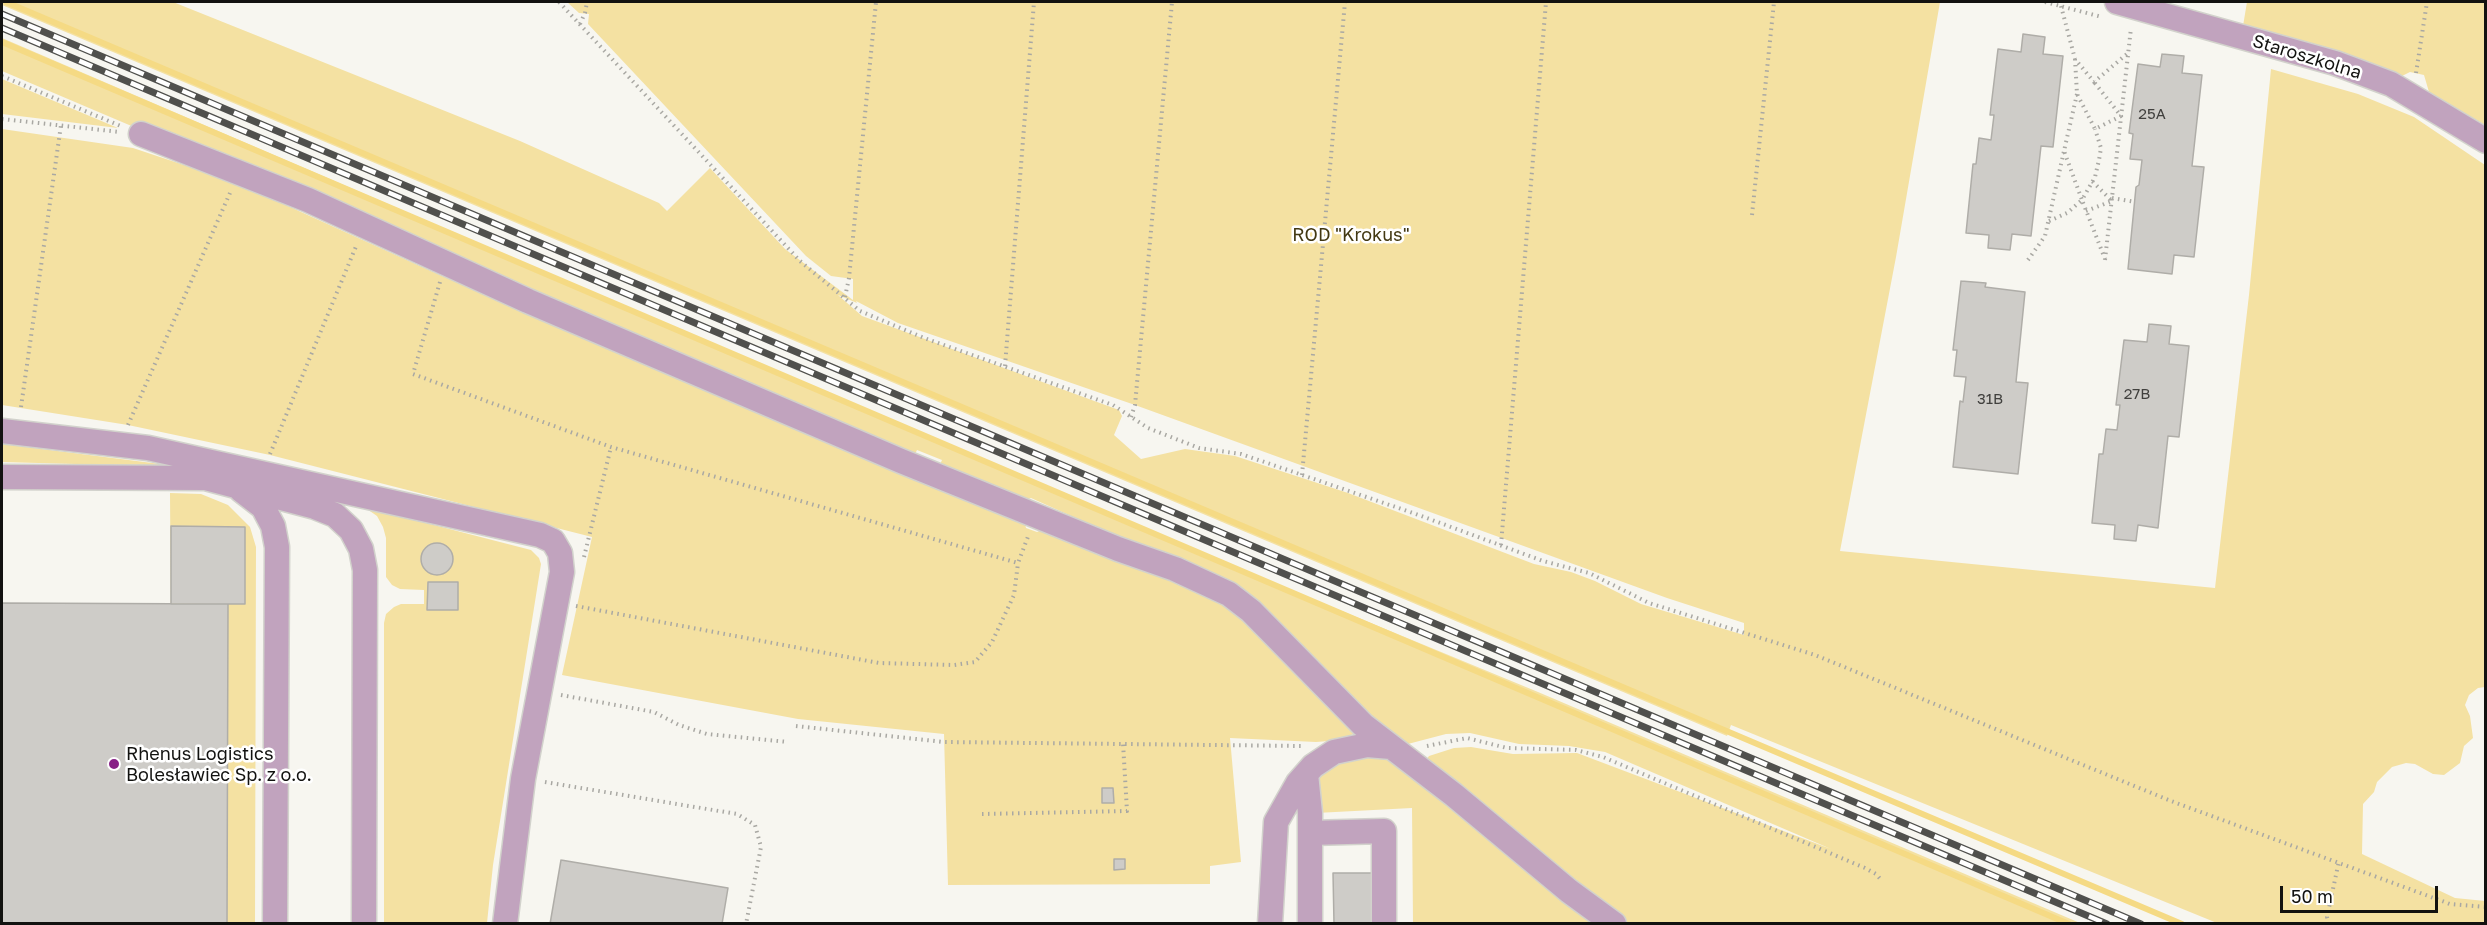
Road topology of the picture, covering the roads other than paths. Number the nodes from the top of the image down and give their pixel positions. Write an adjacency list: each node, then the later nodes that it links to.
1 (2117, 2): 2 (street, Staroszkolna)
2 (2186, 12): 4 (street, Staroszkolna)
3 (141, 134): 8 (street)
4 (2486, 141)
5 (2, 431): 13 (street)
6 (2, 477): 7 (street)
7 (226, 484): 11 (street); 12 (street)
8 (1396, 750): 9 (street); 17 (street)
9 (1306, 774): 10 (street); 14 (street)
10 (1310, 832): 15 (street); 16 (street)
11 (275, 924)
12 (364, 924)
13 (505, 924)
14 (1270, 924)
15 (1310, 924)
16 (1384, 924)
17 (1614, 924)

